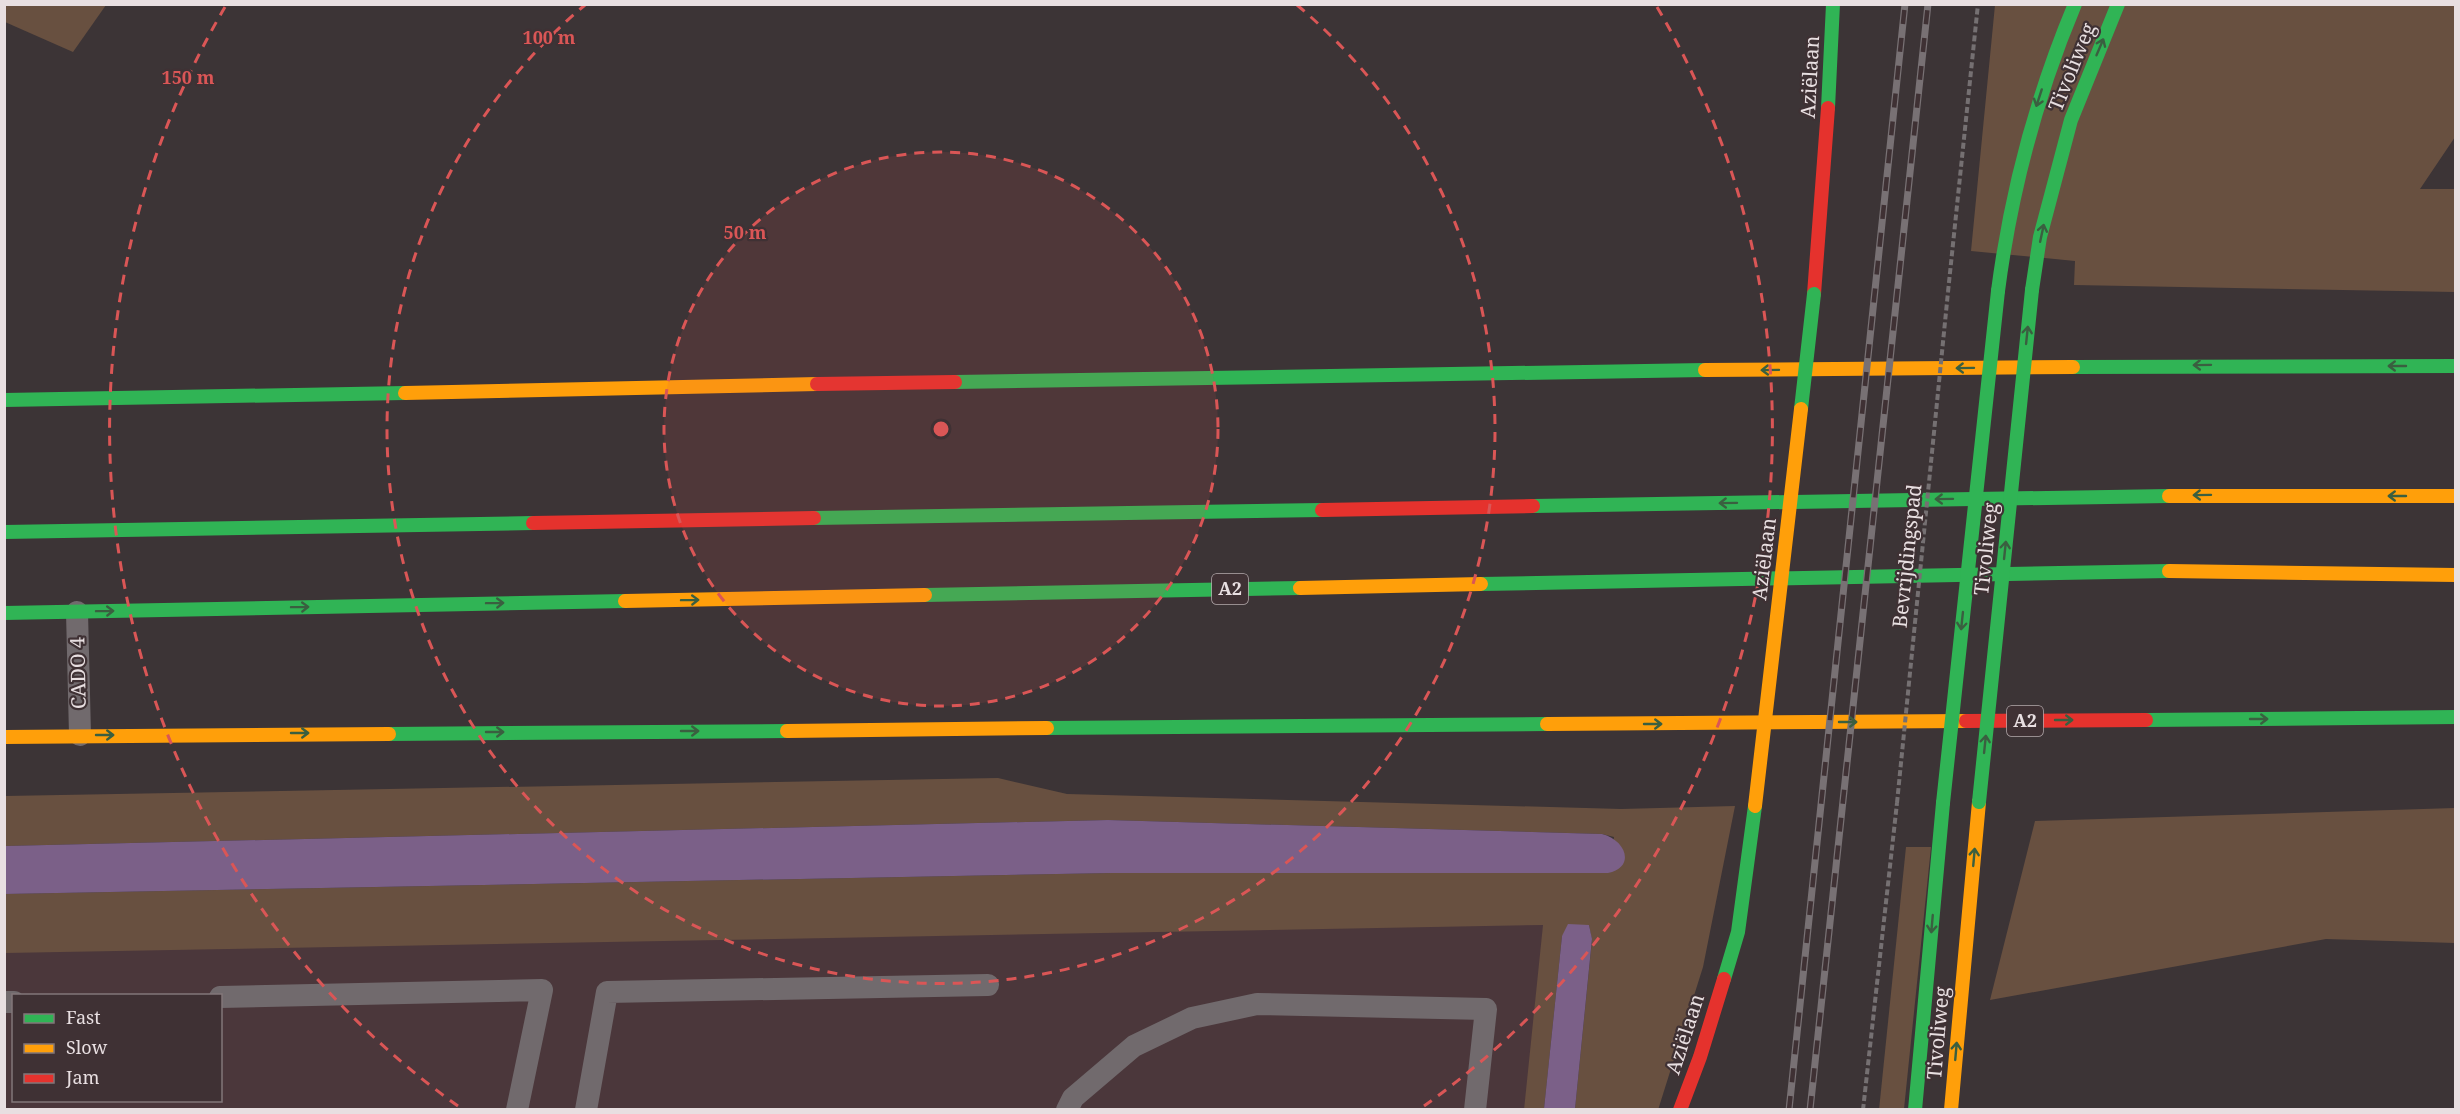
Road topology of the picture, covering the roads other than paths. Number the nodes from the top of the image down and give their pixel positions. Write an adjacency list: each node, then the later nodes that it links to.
1 (1833, 4): 20 (main road, Aziëlaan, bridge)
2 (2075, 4): 21 (main road, Tivoliweg, one-way to 21, bridge)
3 (2118, 4): 22 (main road, Tivoliweg, one-way to 3, bridge)
4 (2456, 366): 5 (main road, one-way to 5)
5 (4, 400)
6 (2456, 496): 7 (main road, one-way to 7)
7 (4, 532)
8 (2456, 575): 9 (main road, A2, one-way to 8)
9 (77, 612): 10 (main road, A2); 12 (lane, CADO 4)
10 (4, 613)
11 (2456, 717): 12 (main road, A2, one-way to 11)
12 (80, 735): 13 (main road, A2)
13 (4, 737)
14 (988, 985): 17 (lane)
15 (222, 997): 16 (lane)
16 (517, 1110)
17 (586, 1110)
18 (1067, 1110): 19 (lane)
19 (1475, 1110)
20 (1680, 1110)
21 (1916, 1110)
22 (1951, 1110)

